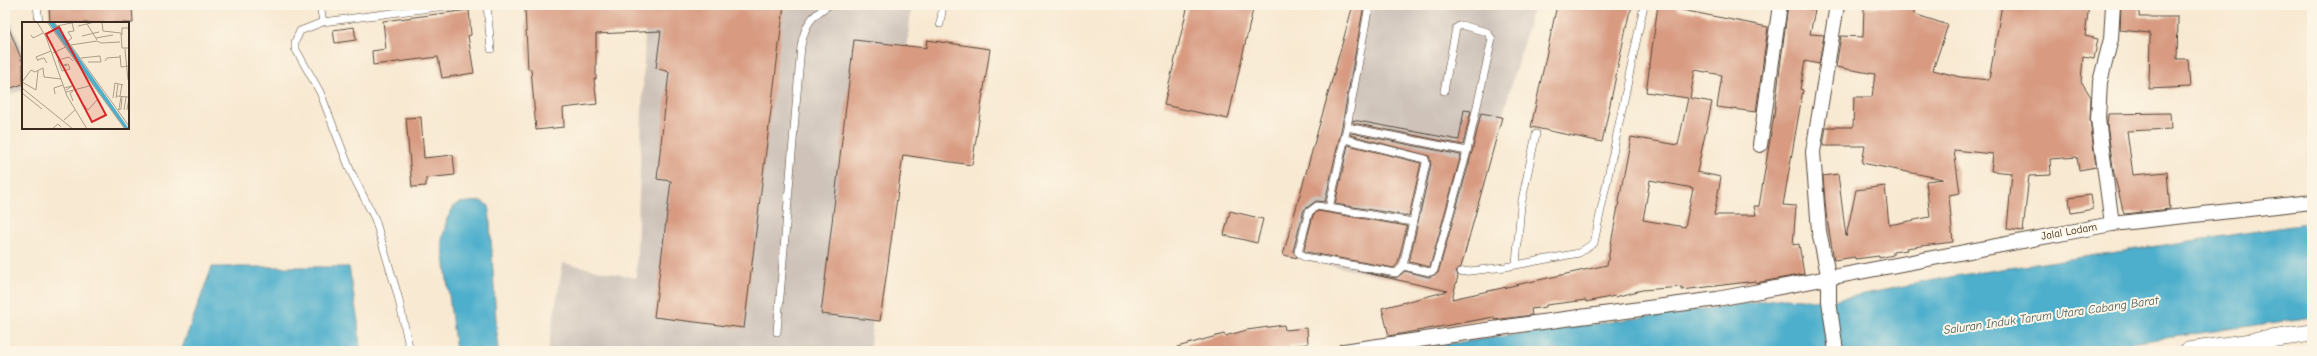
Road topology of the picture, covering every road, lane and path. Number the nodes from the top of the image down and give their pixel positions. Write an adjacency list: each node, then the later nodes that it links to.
1 (37, 5): 12 (lane)
2 (320, 5): 13 (lane)
3 (453, 5): 13 (lane)
4 (487, 5): 15 (lane)
5 (829, 5): 30 (lane)
6 (943, 5): 14 (lane)
7 (1369, 5): 17 (lane)
8 (1644, 5): 26 (lane)
9 (1780, 5): 20 (street)
10 (1837, 5): 29 (street)
11 (2112, 5): 25 (street)
12 (39, 22)
13 (323, 22): 32 (lane)
14 (940, 24)
15 (491, 49)
16 (1444, 91): 21 (lane)
17 (1347, 127): 19 (lane); 21 (lane)
18 (1536, 134): 26 (lane)
19 (1345, 139): 23 (lane); 24 (lane)
20 (1760, 145)
21 (1467, 151): 27 (lane)
22 (2312, 202): 25 (street, Jalal Lodam)
23 (1329, 208): 24 (lane); 27 (lane)
24 (1413, 222): 27 (lane)
25 (2112, 224): 29 (street, Jalal Lodam)
26 (1516, 264): 28 (lane)
27 (1403, 266)
28 (1462, 272)
29 (1829, 278): 33 (street, Jalal Lodam); 34 (street)
30 (777, 332)
31 (2312, 333): 35 (street)
32 (410, 351)
33 (1344, 351)
34 (1836, 351)
35 (2188, 351)

